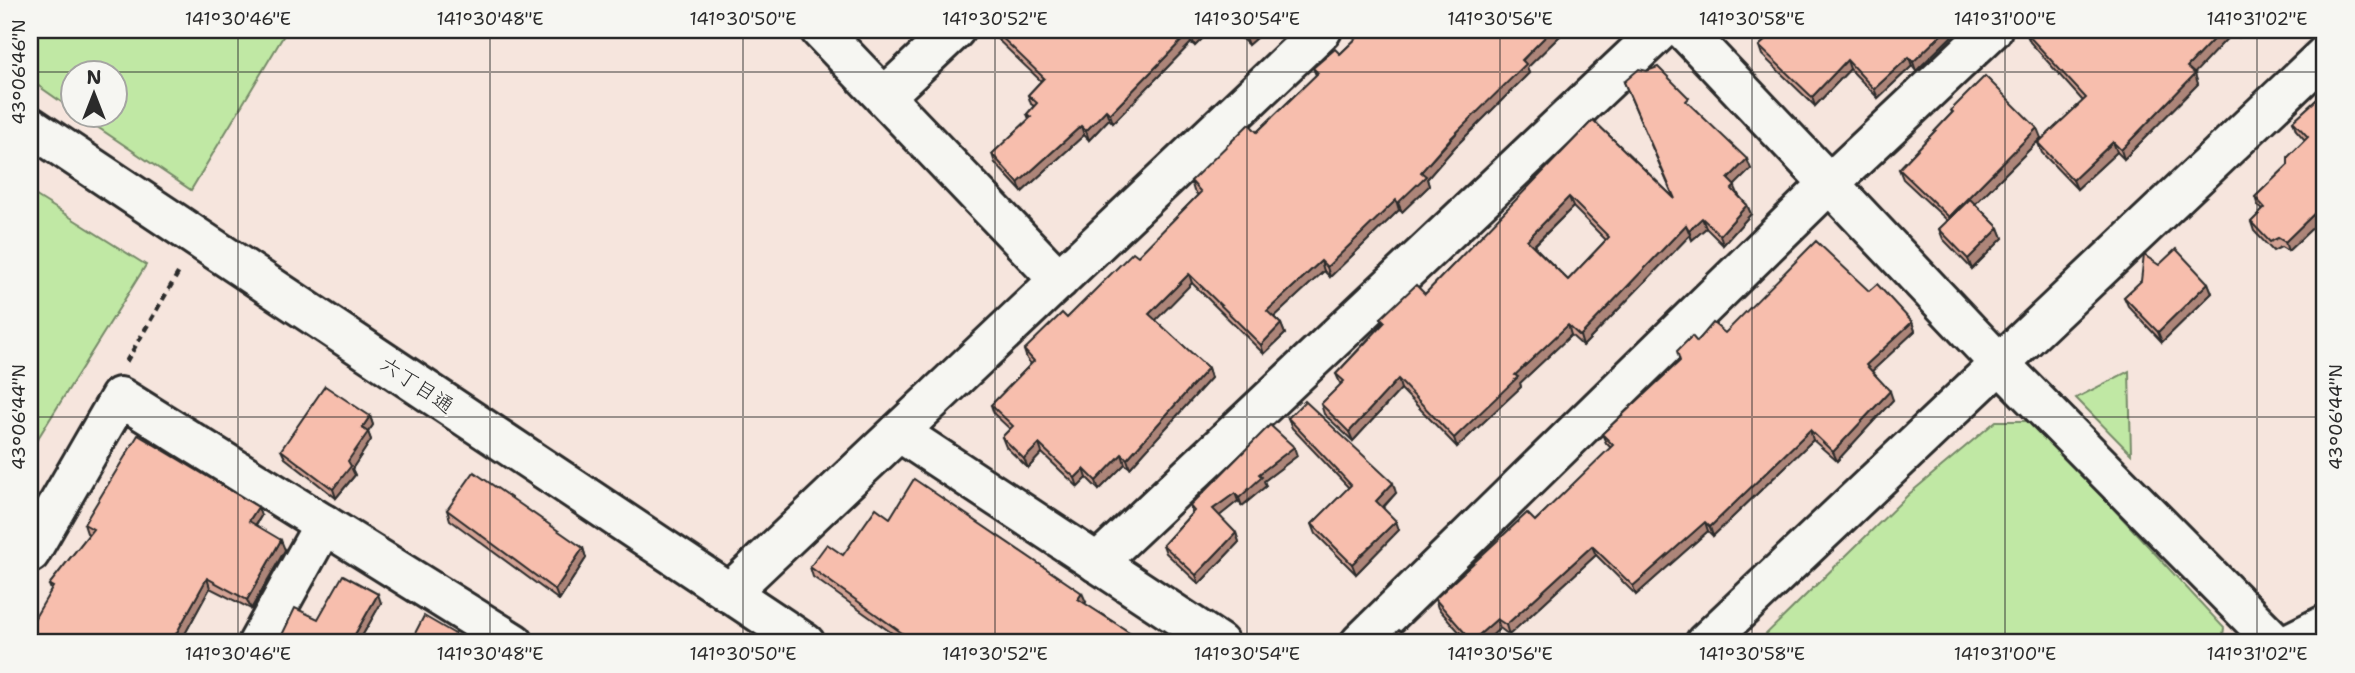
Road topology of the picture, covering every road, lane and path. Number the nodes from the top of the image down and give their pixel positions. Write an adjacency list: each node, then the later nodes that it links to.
1 (820, 30): 8 (street)
2 (955, 30): 8 (street)
3 (1322, 30): 11 (street)
4 (1661, 30): 18 (street)
5 (1684, 30): 10 (street)
6 (1992, 30): 10 (street)
7 (2325, 55): 14 (street)
8 (884, 97): 11 (street)
9 (30, 126): 19 (street, 六丁目通)
10 (1829, 184): 14 (street); 25 (street)
11 (1059, 280): 15 (street)
12 (172, 282): 13 (path)
13 (131, 354)
14 (2000, 363): 26 (street); 27 (street)
15 (899, 432): 18 (street); 19 (street)
16 (324, 524): 17 (street); 21 (street); 22 (street)
17 (30, 553)
18 (1097, 563): 24 (street)
19 (729, 593): 23 (street, 六丁目通)
20 (2325, 625): 28 (street)
21 (258, 643)
22 (514, 643)
23 (805, 643)
24 (1219, 643)
25 (1360, 643)
26 (1705, 643)
27 (2276, 643)
28 (2288, 643)

